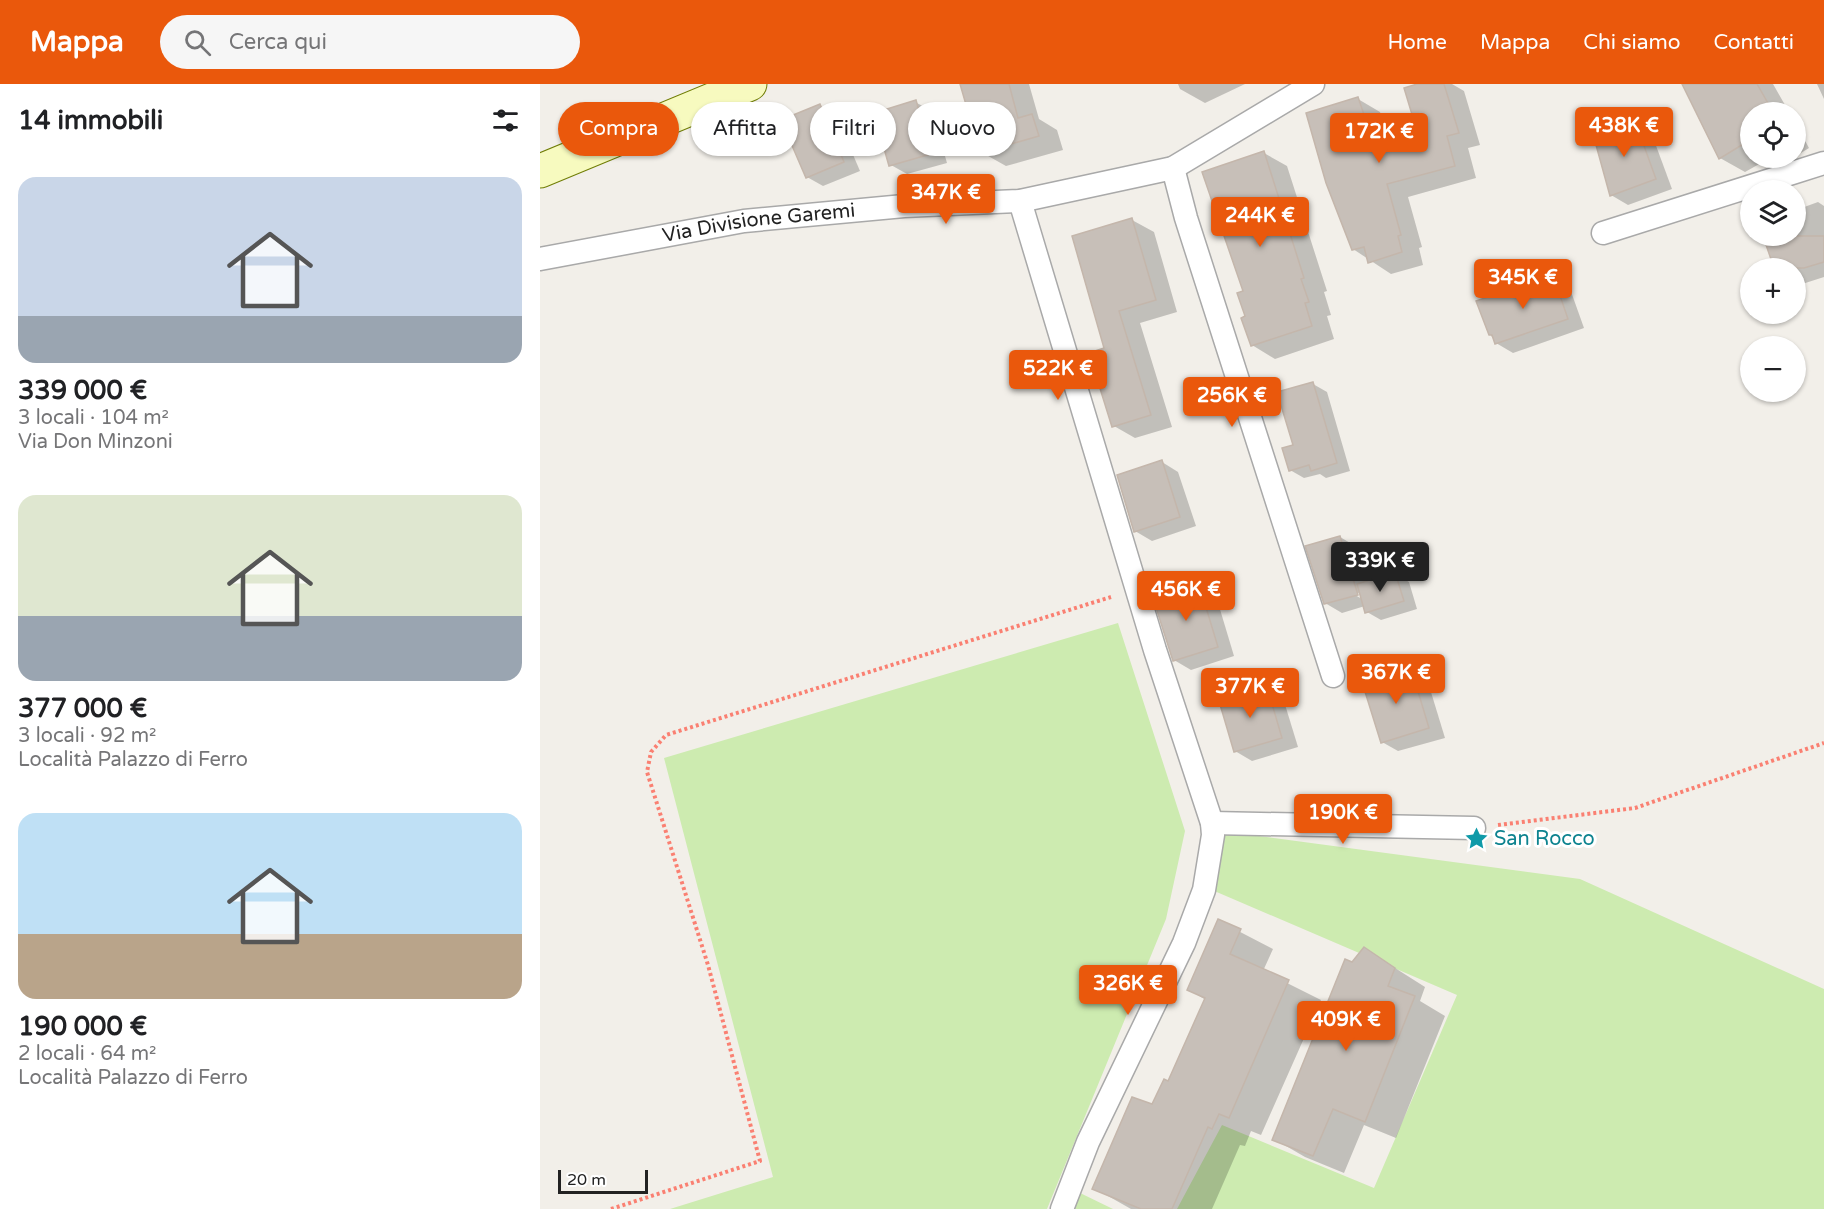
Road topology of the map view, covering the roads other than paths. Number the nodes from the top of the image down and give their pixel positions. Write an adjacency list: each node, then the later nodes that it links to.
1 (750, 84): 5 (street)
2 (1313, 84): 4 (street, Via Divisione Garemi)
3 (1824, 163): 7 (street)
4 (1173, 168): 6 (street, Via Divisione Garemi); 9 (street)
5 (540, 171)
6 (1020, 201): 8 (street, Via Divisione Garemi); 10 (street)
7 (1603, 233)
8 (540, 259)
9 (1333, 676)
10 (1212, 823): 11 (street); 12 (street)
11 (1474, 828)
12 (1062, 1209)

